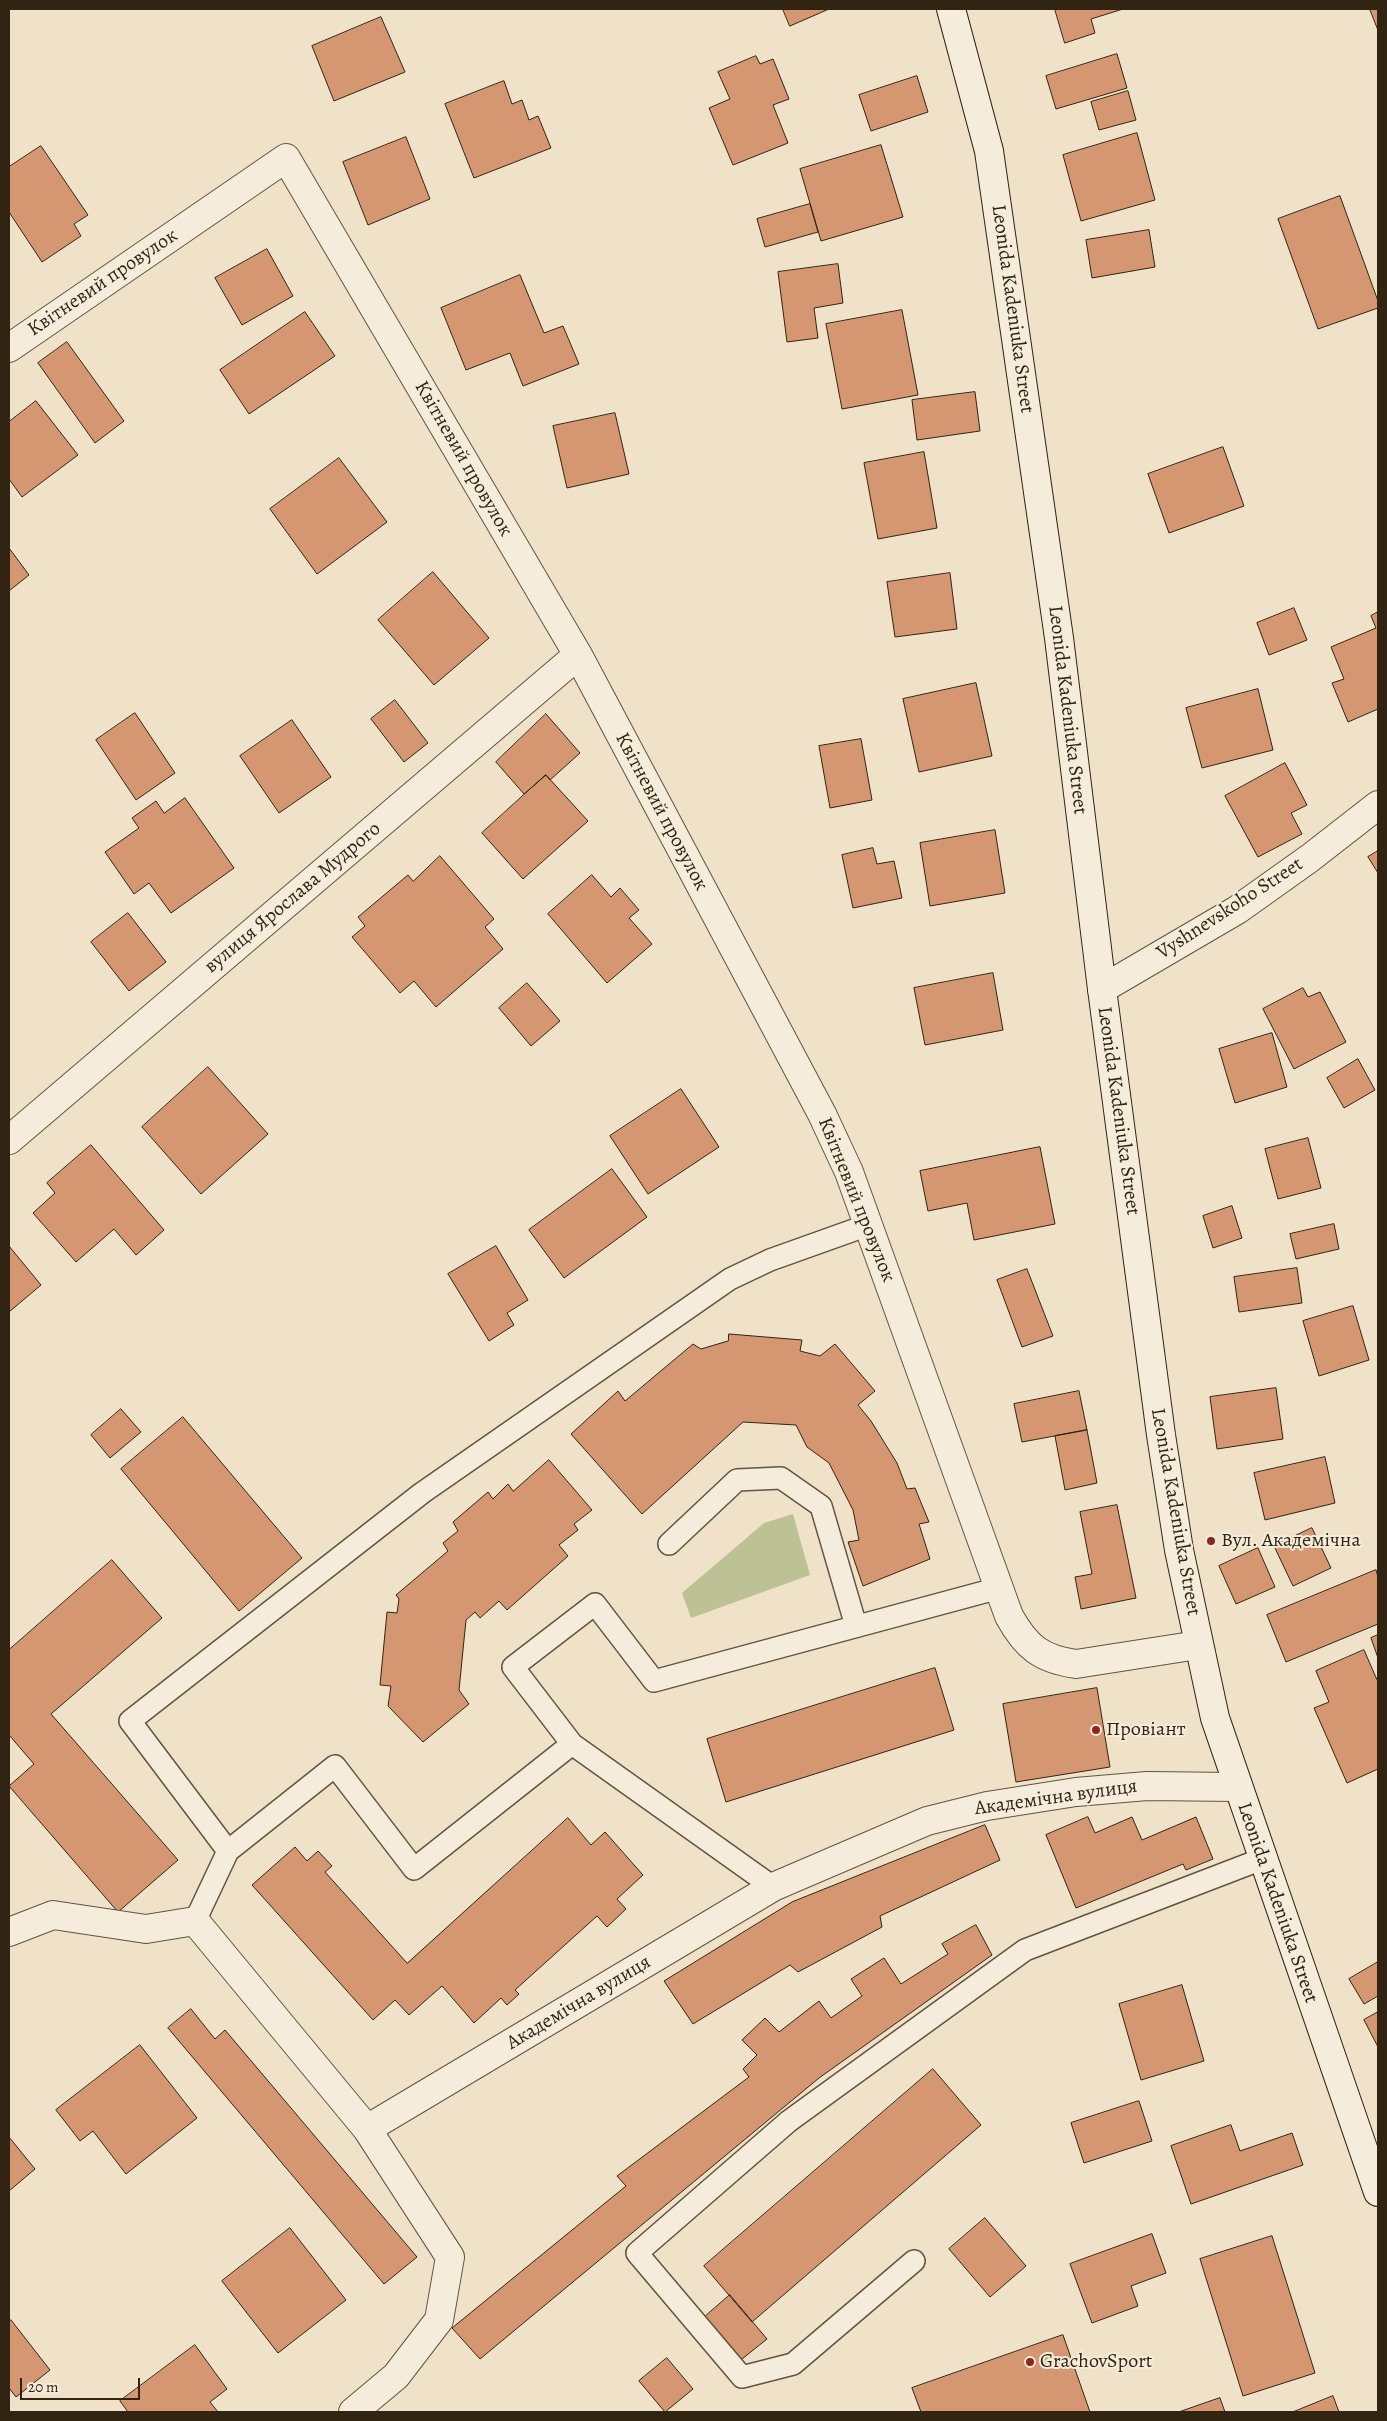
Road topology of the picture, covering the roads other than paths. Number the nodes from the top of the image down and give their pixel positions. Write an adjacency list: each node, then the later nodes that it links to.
1 (951, 9): 5 (street, Leonida Kadeniuka Street)
2 (9, 348): 3 (street, Квітневий провулок)
3 (578, 655): 6 (street, вулиця Ярослава Мудрого); 7 (street, Квітневий провулок)
4 (1378, 805): 5 (street, Vyshnevskoho Street)
5 (1102, 989): 11 (street, Leonida Kadeniuka Street)
6 (9, 1140)
7 (868, 1225): 9 (street, Квітневий провулок); 14 (lane)
8 (669, 1544): 10 (lane)
9 (1000, 1588): 10 (lane); 11 (street, Квітневий провулок)
10 (856, 1626): 12 (lane)
11 (1198, 1645): 13 (street, Leonida Kadeniuka Street)
12 (572, 1744): 14 (lane); 16 (lane)
13 (1237, 1787): 15 (street, Leonida Kadeniuka Street); 16 (street, Академічна вулиця)
14 (228, 1851): 17 (lane)
15 (1262, 1860): 20 (street, Leonida Kadeniuka Street); 21 (lane)
16 (773, 1887): 19 (street, Академічна вулиця)
17 (195, 1921): 18 (street); 19 (street)
18 (9, 1932)
19 (366, 2129): 22 (street)
20 (1378, 2192)
21 (914, 2261)
22 (353, 2412)

